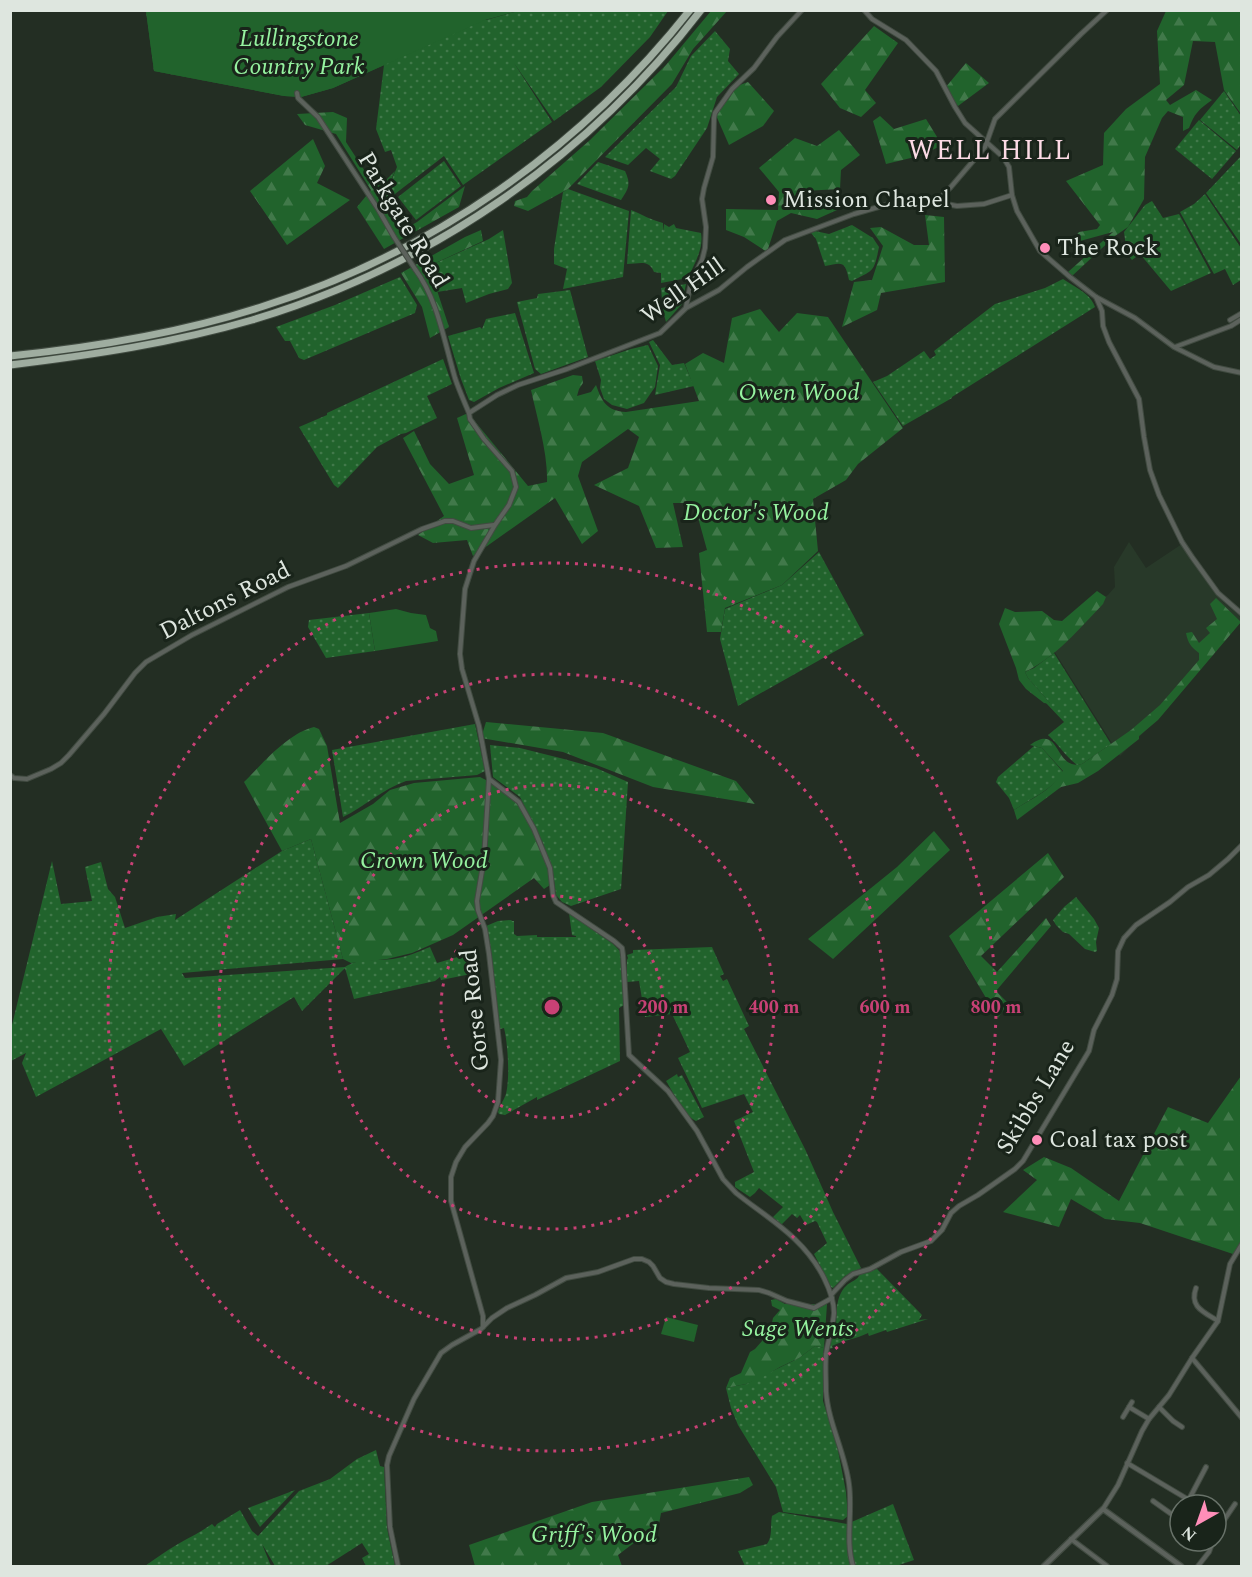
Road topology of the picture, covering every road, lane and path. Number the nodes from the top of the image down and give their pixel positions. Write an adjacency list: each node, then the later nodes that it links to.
1 (690, 10): 16 (highway)
2 (701, 10): 17 (highway)
3 (802, 10): 11 (street)
4 (864, 10): 7 (street)
5 (1107, 10): 7 (street)
6 (297, 93): 19 (street, Parkgate Road, bridge)
7 (987, 142): 8 (street); 9 (street)
8 (1012, 195): 9 (street, Well Hill); 10 (street)
9 (936, 202): 11 (street, Well Hill)
10 (1096, 297): 15 (street); 21 (street)
11 (686, 308): 19 (street, Well Hill)
12 (1242, 313): 14 (street)
13 (1242, 319): 15 (street)
14 (1230, 320)
15 (1174, 347): 18 (street)
16 (10, 357)
17 (10, 365)
18 (1242, 373)
19 (469, 413): 20 (street)
20 (495, 525): 22 (street, Daltons Road); 23 (street, Gorse Road)
21 (1242, 614)
22 (10, 775)
23 (489, 779): 27 (street); 28 (street, Gorse Road)
24 (1242, 845): 27 (street, Skibbs Lane)
25 (1242, 1244): 30 (street)
26 (1196, 1288): 30 (street)
27 (832, 1296): 29 (street, Skibbs Lane); 50 (street)
28 (484, 1318): 29 (street); 31 (street, Gorse Road)
29 (492, 1318): 31 (street, Skibbs Lane)
30 (1218, 1321): 32 (street)
31 (483, 1327): 49 (street, Skibbs Lane)
32 (1192, 1358): 33 (street); 35 (street)
33 (1159, 1407): 36 (street); 37 (street)
34 (1123, 1417): 36 (street)
35 (1242, 1418)
36 (1149, 1419): 38 (street)
37 (1182, 1427)
38 (1127, 1463): 40 (street); 44 (street)
39 (1206, 1467): 41 (street)
40 (1177, 1493)
41 (1193, 1493)
42 (1153, 1501): 45 (street)
43 (1235, 1504): 46 (street)
44 (1103, 1509): 47 (street); 53 (street)
45 (1168, 1512)
46 (1228, 1514)
47 (1071, 1539): 51 (street); 52 (street)
48 (1208, 1553): 54 (street)
49 (398, 1566)
50 (853, 1566)
51 (1044, 1566)
52 (1107, 1566)
53 (1181, 1566)
54 (1198, 1566)

